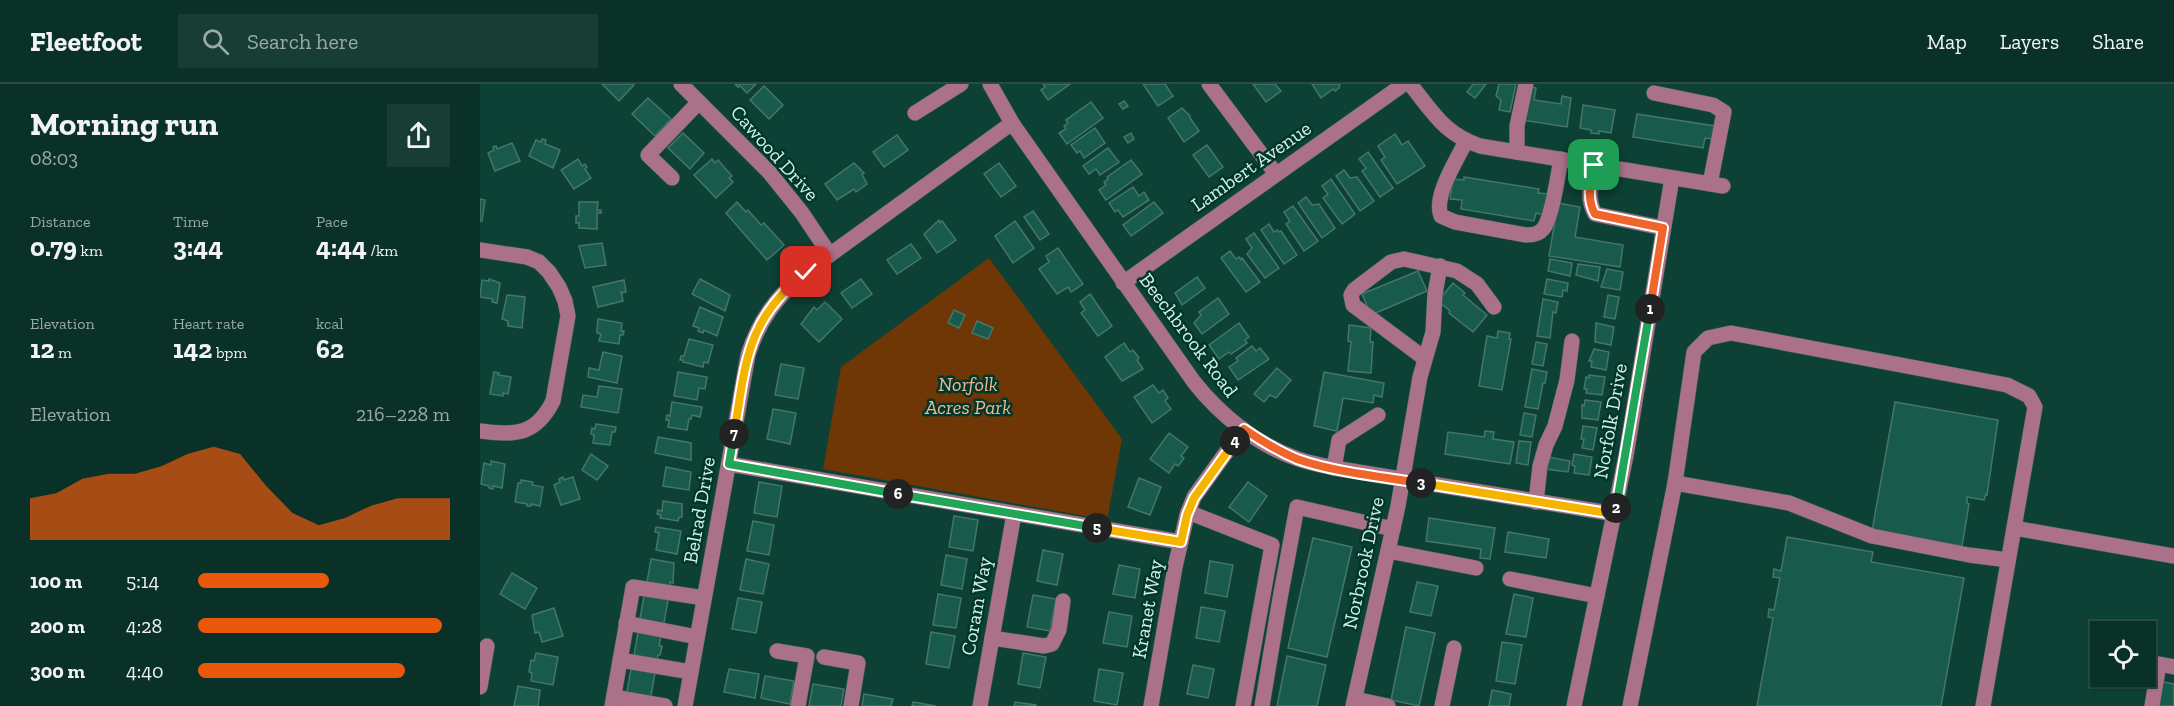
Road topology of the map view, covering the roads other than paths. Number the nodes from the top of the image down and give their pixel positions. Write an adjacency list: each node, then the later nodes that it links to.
1 (681, 84): 9 (street, Cawood Drive)
2 (961, 84): 10 (street)
3 (990, 84): 11 (street, Beechbrook Road)
4 (1209, 84): 16 (street)
5 (1404, 84): 16 (street, Lambert Avenue)
6 (1410, 84): 12 (street)
7 (1526, 84): 13 (street)
8 (1654, 93): 18 (street)
9 (699, 102): 17 (street); 21 (street, Cawood Drive)
10 (915, 112)
11 (1012, 123): 21 (street, Belrad Drive); 23 (street, Beechbrook Road)
12 (1466, 141): 13 (street); 14 (street)
13 (1517, 152): 14 (street)
14 (1561, 159): 15 (street)
15 (1594, 165): 18 (street); 19 (street)
16 (1276, 174): 23 (street, Lambert Avenue)
17 (672, 178)
18 (1672, 178): 19 (street, Norfolk Drive)
19 (1663, 228): 37 (street, Norfolk Drive)
20 (480, 250): 29 (street)
21 (830, 255): 30 (street, Belrad Drive)
22 (1440, 267): 24 (street); 26 (street, Norbrook Drive); 26 (street)
23 (1123, 283): 28 (street, Beechbrook Road)
24 (1494, 307)
25 (1572, 341): 34 (street)
26 (1424, 358): 32 (street, Norbrook Drive)
27 (1378, 415): 31 (street)
28 (1244, 429): 31 (street, Beechbrook Road); 35 (street, Kranet Way)
29 (480, 431)
30 (729, 464): 36 (street); 47 (street, Belrad Drive)
31 (1334, 468): 32 (street, Beechbrook Road)
32 (1403, 481): 34 (street, Beechbrook Road); 39 (street, Norbrook Drive)
33 (1675, 483): 38 (street); 43 (street); 73 (street)
34 (1536, 501): 37 (street, Beechbrook Road)
35 (1188, 512): 40 (street, Kranet Way); 68 (street)
36 (1014, 514): 40 (street); 51 (street, Coram Way)
37 (1614, 514): 46 (street, Norfolk Drive)
38 (2014, 528): 42 (street); 43 (street)
39 (1393, 529): 41 (street, Norbrook Drive); 69 (street)
40 (1181, 542): 67 (street, Kranet Way)
41 (1388, 551): 44 (street); 61 (street, Norbrook Drive)
42 (2174, 556)
43 (2008, 560): 74 (street)
44 (1476, 568)
45 (1510, 579): 46 (street)
46 (1597, 596): 72 (street, Norfolk Drive)
47 (704, 598): 49 (street); 50 (street, Belrad Drive)
48 (1063, 601): 51 (street)
49 (626, 623): 50 (street); 56 (street)
50 (697, 637): 58 (street, Belrad Drive)
51 (992, 638): 66 (street, Coram Way)
52 (487, 646): 59 (street)
53 (1454, 648): 71 (street)
54 (777, 651): 64 (street)
55 (824, 657): 65 (street)
56 (620, 660): 58 (street); 60 (street)
57 (2174, 667): 75 (street)
58 (691, 672): 63 (street, Belrad Drive)
59 (480, 687)
60 (613, 701): 62 (street)
61 (1354, 703): 70 (street)
62 (665, 706)
63 (685, 706)
64 (798, 706)
65 (850, 706)
66 (980, 706)
67 (1151, 706)
68 (1243, 706)
69 (1262, 706)
70 (1388, 706)
71 (1442, 706)
72 (1574, 706)
73 (1630, 706)
74 (1983, 706)
75 (2152, 706)

